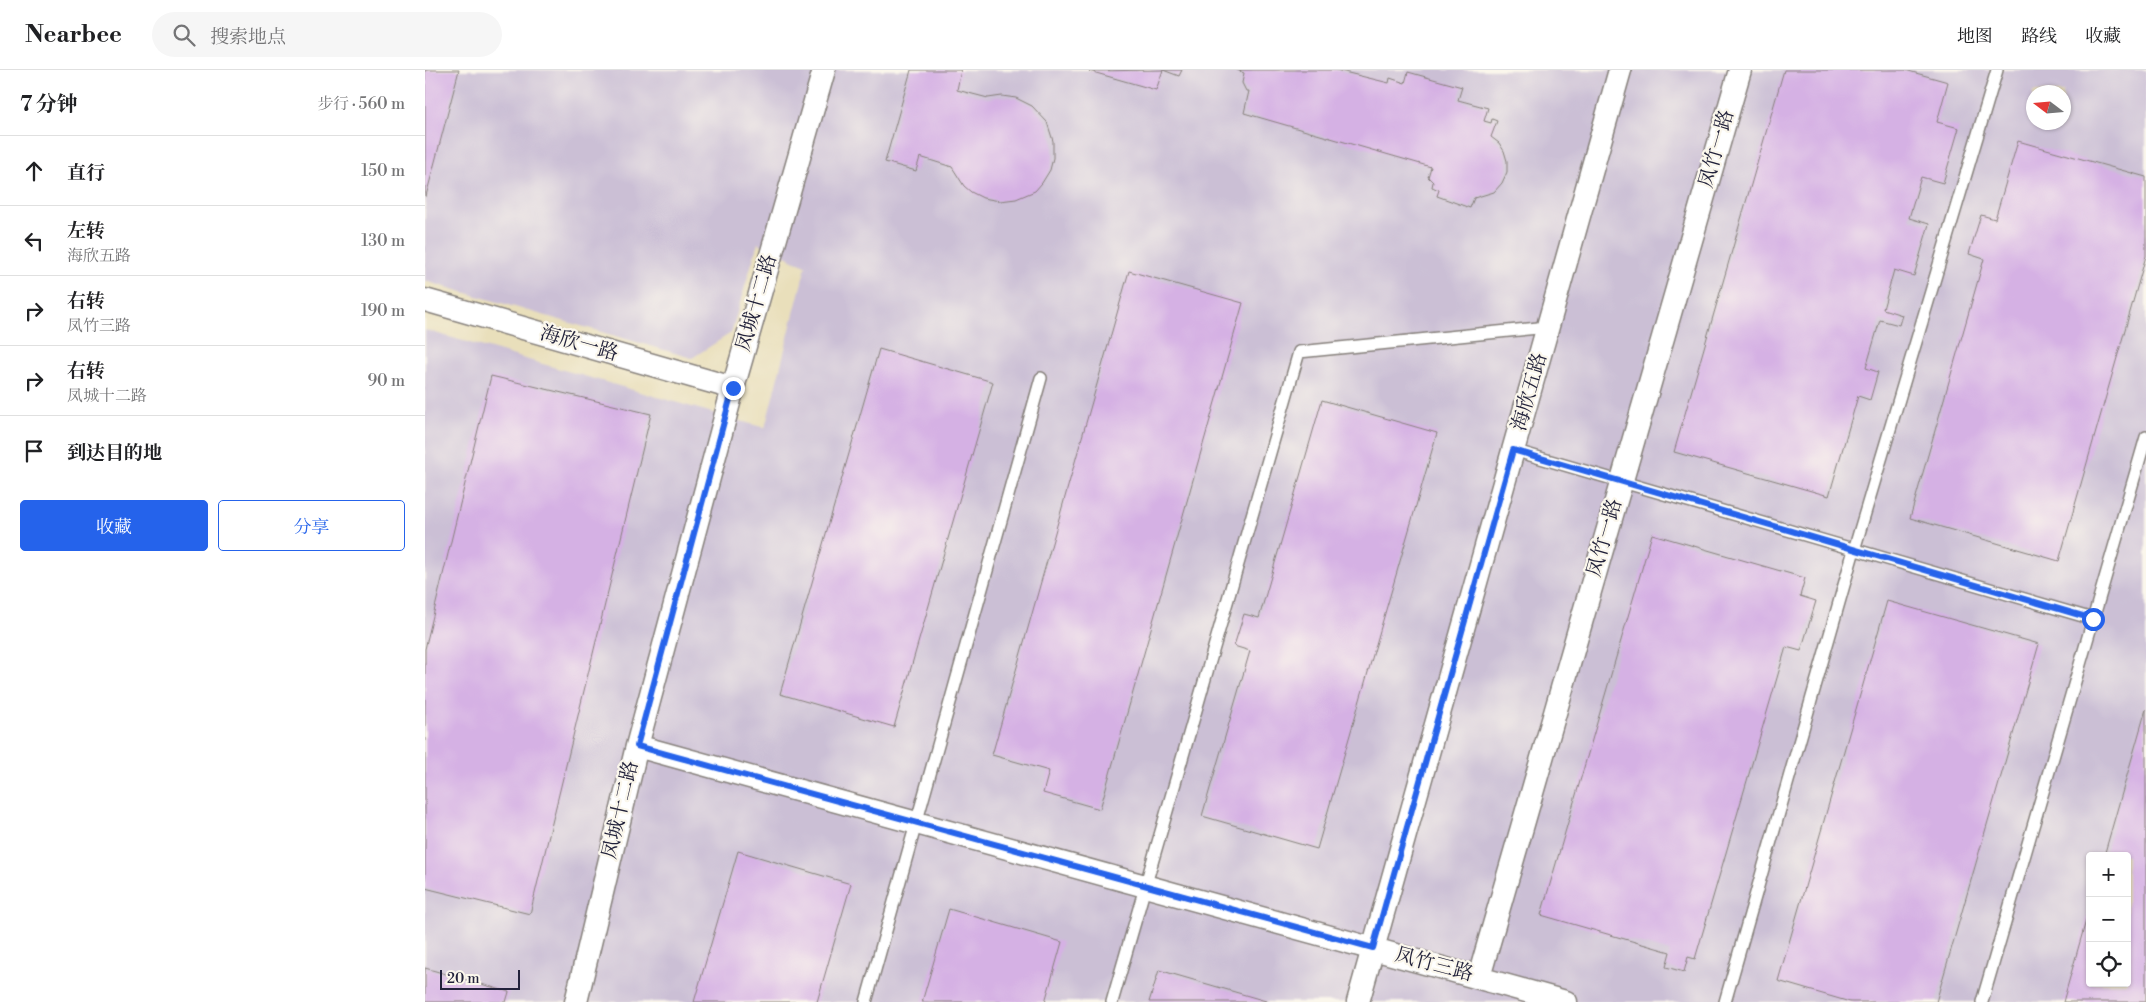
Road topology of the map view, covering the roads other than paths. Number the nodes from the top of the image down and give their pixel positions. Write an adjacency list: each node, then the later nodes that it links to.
1 (824, 70): 8 (street, 凤城十二路)
2 (1620, 70): 6 (street, 海欣五路)
3 (1740, 70): 11 (street, 凤竹一路)
4 (1997, 70): 12 (lane)
5 (425, 300): 8 (street, 海欣一路)
6 (1548, 327): 10 (street, 海欣五路); 16 (lane)
7 (1041, 378): 15 (lane)
8 (733, 388): 14 (street, 凤城十二路)
9 (2146, 436): 13 (lane)
10 (1513, 450): 11 (lane); 17 (street, 海欣五路)
11 (1621, 482): 12 (lane); 18 (street, 凤竹一路)
12 (1854, 550): 13 (lane); 24 (lane)
13 (2093, 619): 25 (lane)
14 (637, 746): 15 (street, 凤竹三路); 19 (street, 凤城十二路)
15 (917, 823): 16 (street, 凤竹三路); 20 (lane)
16 (1145, 886): 17 (street, 凤竹三路); 21 (lane)
17 (1373, 948): 18 (street, 凤竹三路); 22 (street, 海欣五路)
18 (1479, 977): 23 (street, 凤竹三路)
19 (576, 1002)
20 (866, 1002)
21 (1112, 1002)
22 (1358, 1002)
23 (1566, 1002)
24 (1725, 1002)
25 (1982, 1002)

